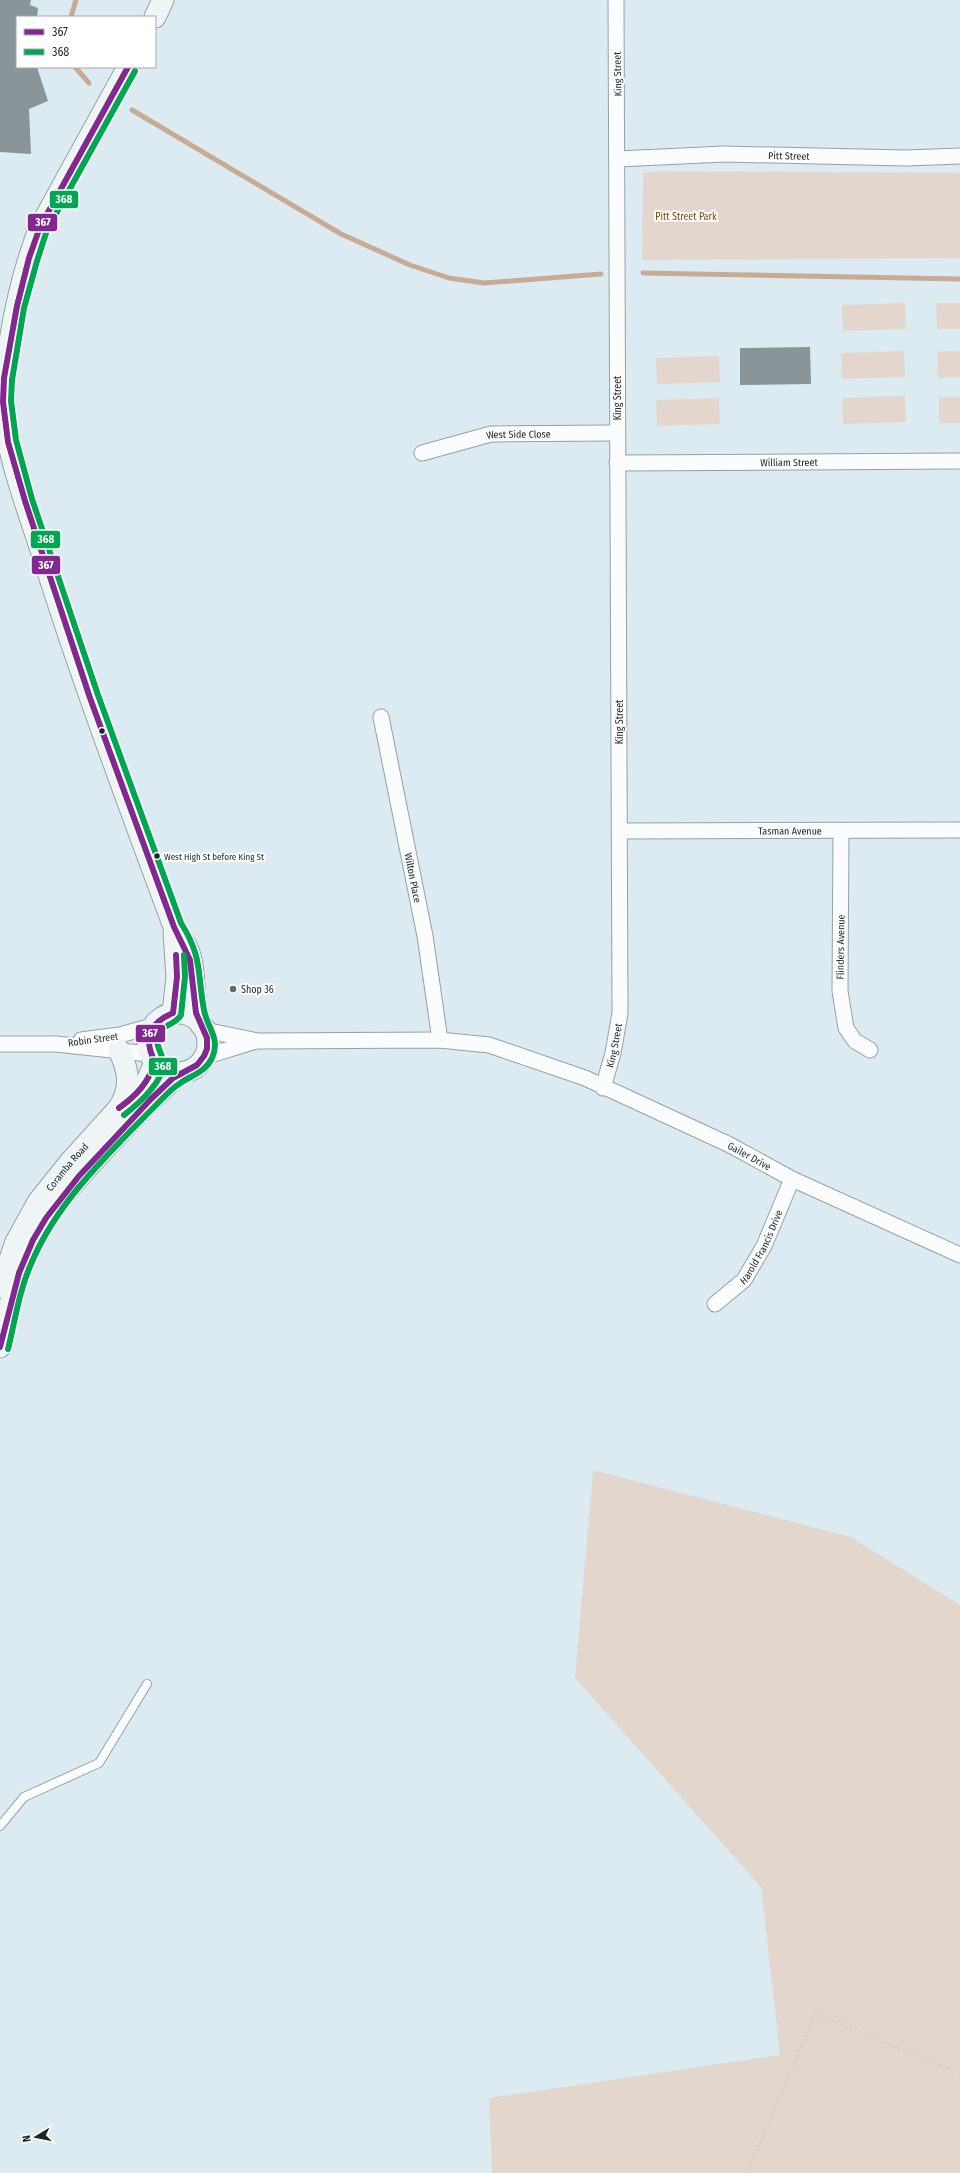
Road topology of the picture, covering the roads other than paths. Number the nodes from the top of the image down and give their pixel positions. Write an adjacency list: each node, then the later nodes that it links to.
1 (163, 0): 3 (main road)
2 (616, 0): 6 (street, King Street)
3 (155, 16)
4 (127, 68): 15 (main road)
5 (960, 156): 6 (street, Pitt Street)
6 (618, 159): 7 (street, King Street)
7 (617, 433): 8 (street, West Side Close); 10 (street, King Street)
8 (422, 453)
9 (960, 461): 10 (street, William Street)
10 (617, 463): 13 (street, King Street)
11 (381, 717): 19 (street, Wilton Place)
12 (960, 830): 14 (street, Tasman Avenue)
13 (620, 831): 14 (street, Tasman Avenue); 28 (street, King Street)
14 (841, 831): 24 (street, Flinders Avenue)
15 (174, 927): 16 (main road); 18 (main road)
16 (173, 1013): 17 (main road); 18 (main road)
17 (152, 1026): 22 (street, Robin Street); 26 (main road)
18 (203, 1027): 20 (street); 25 (main road)
19 (440, 1040): 20 (street); 28 (street)
20 (257, 1041): 25 (street)
21 (0, 1044): 22 (street, Robin Street)
22 (56, 1044): 23 (street, Robin Street)
23 (119, 1050): 26 (street, Robin Street); 29 (main road)
24 (870, 1050)
25 (204, 1057): 27 (main road)
26 (152, 1058): 27 (main road); 29 (main road, Coramba Road)
27 (181, 1072): 34 (main road, Coramba Road)
28 (603, 1088): 30 (street, Gailer Drive)
29 (118, 1109): 32 (main road, Coramba Road)
30 (792, 1179): 31 (street, Gailer Drive); 33 (street, Harold Francis Drive)
31 (960, 1255)
32 (0, 1287)
33 (715, 1304)
34 (0, 1347)
35 (148, 1684): 36 (lane)
36 (0, 1826)

